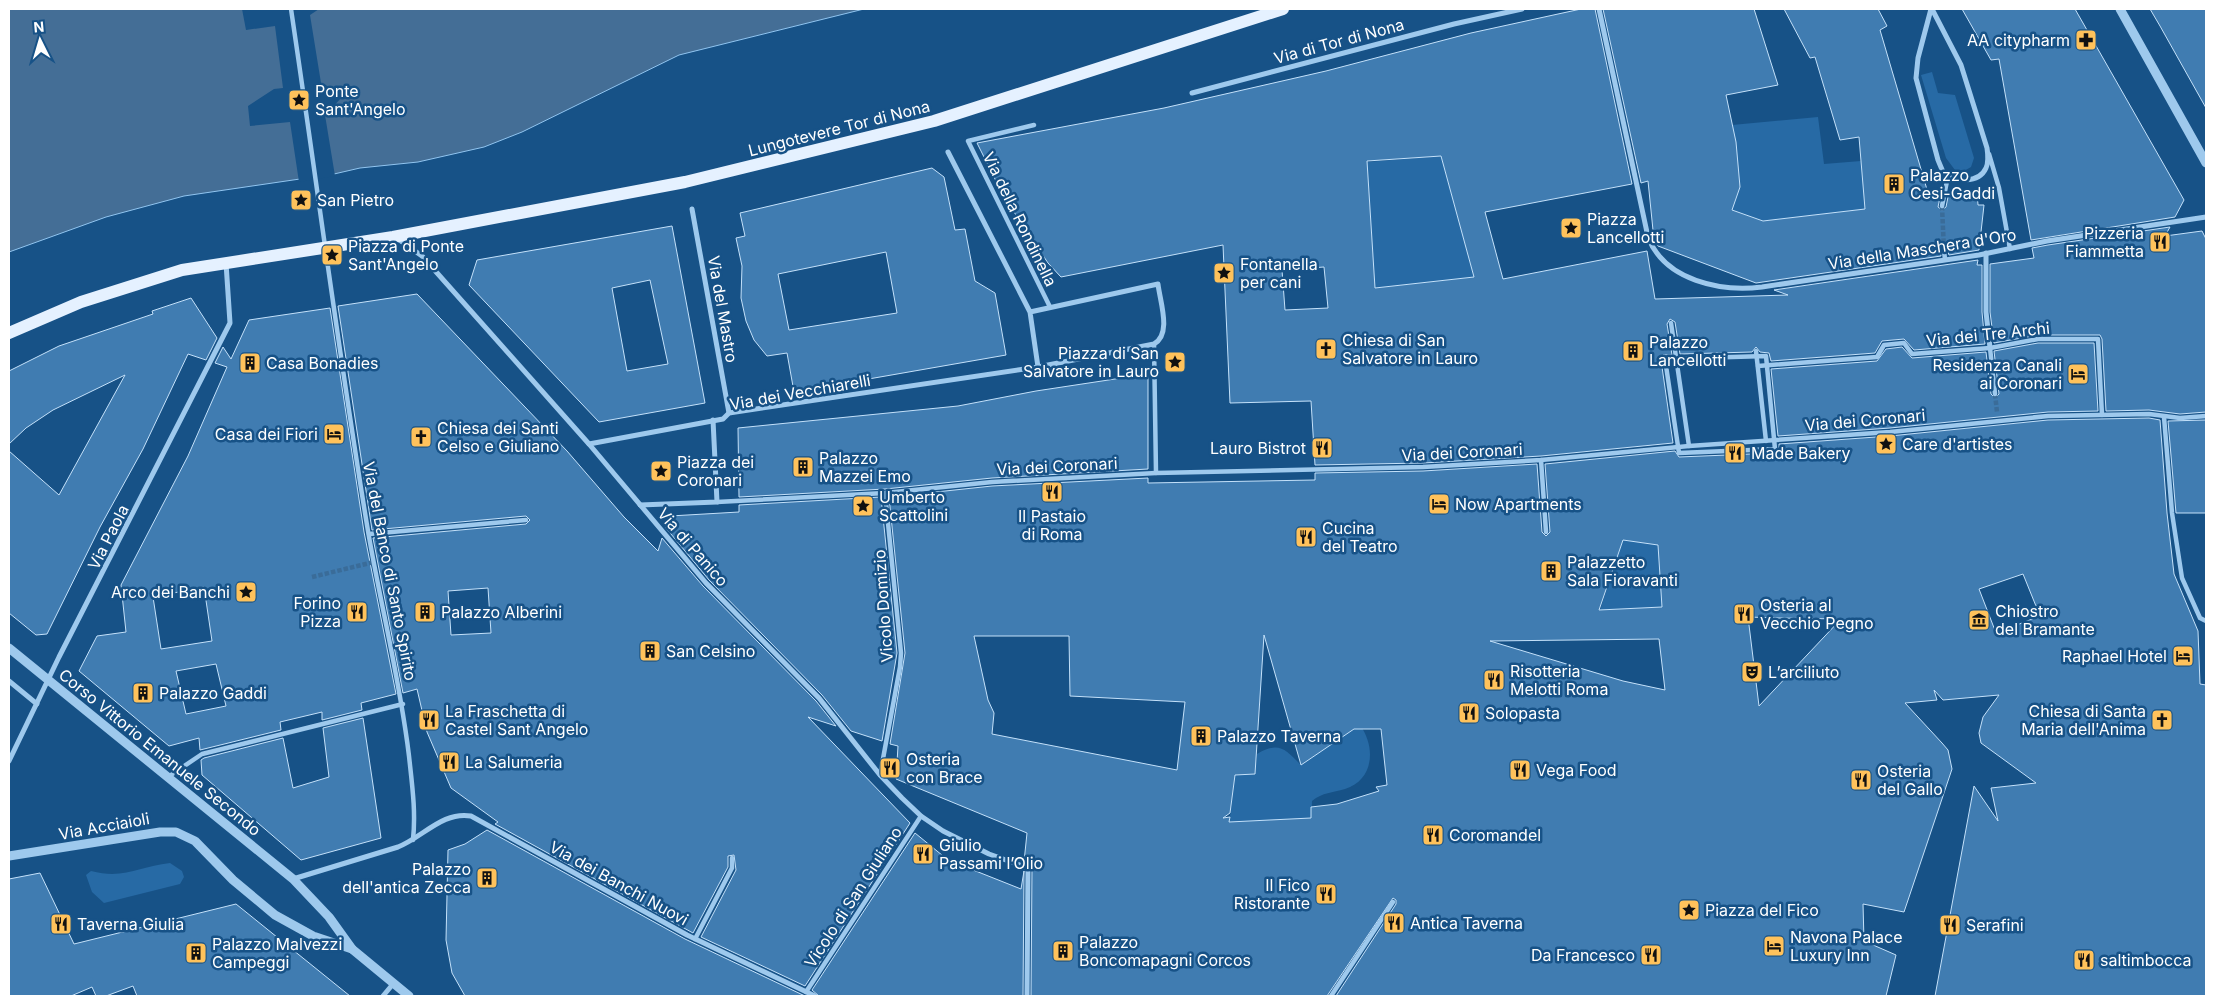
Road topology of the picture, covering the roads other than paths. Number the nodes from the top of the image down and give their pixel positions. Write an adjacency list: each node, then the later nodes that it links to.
1 (291, 9): 17 (street)
2 (1283, 9): 16 (main road, Lungotevere Tor di Nona)
3 (1522, 9): 7 (street, Via di Tor di Nona)
4 (1599, 9): 21 (street, Via della Maschera d'Oro)
5 (1931, 9): 9 (street); 12 (street)
6 (2120, 9): 11 (street)
7 (1192, 93)
8 (1034, 125): 23 (street, Via della Rondinella)
9 (1987, 148): 12 (street); 18 (street)
10 (948, 152): 24 (street, Via della Rondinella)
11 (2206, 163)
12 (1948, 176): 13 (street)
13 (1942, 206)
14 (692, 209): 36 (street, Via del Mastro)
15 (2206, 217): 18 (street, Via della Maschera d'Oro)
16 (393, 237): 17 (main road); 44 (street, Via di Panico)
17 (327, 247): 22 (main road); 54 (street, Via del Banco di Santo Spirito)
18 (2010, 249): 20 (street, Via della Maschera d'Oro)
19 (1944, 251): 21 (street)
20 (1986, 253): 21 (street, Via della Maschera d'Oro); 28 (street)
21 (1944, 259)
22 (226, 263): 26 (main road); 58 (street, Via Paola)
23 (1050, 307): 24 (street); 27 (street)
24 (1030, 312): 33 (street)
25 (1671, 323): 30 (street)
26 (9, 333)
27 (1154, 344): 33 (street); 48 (street)
28 (1990, 348): 31 (street, Via dei Tre Archi); 34 (street); 37 (street, Via dei Tre Archi)
29 (1757, 354): 30 (street); 31 (street); 32 (street)
30 (1676, 359): 45 (street); 46 (street)
31 (1767, 365): 32 (street, Via dei Tre Archi); 43 (street)
32 (1758, 366): 42 (street)
33 (1038, 367): 36 (street, Via dei Vecchiarelli)
34 (1995, 394)
35 (1997, 412): 41 (street)
36 (729, 413): 40 (street, Via dei Vecchiarelli)
37 (2102, 415): 38 (street, Via dei Coronari); 41 (street, Via dei Coronari)
38 (2164, 416): 39 (street, Via dei Coronari); 55 (street)
39 (2206, 416)
40 (714, 420): 44 (street, Via dei Vecchiarelli); 50 (street)
41 (1998, 420): 43 (street, Via dei Coronari)
42 (1766, 441): 43 (street, Via dei Coronari); 45 (street, Via dei Coronari)
43 (1774, 441): 46 (street)
44 (589, 444): 51 (street, Via di Panico)
45 (1689, 446): 46 (street, Via dei Coronari)
46 (1678, 447): 47 (street, Via dei Coronari)
47 (1541, 460): 48 (street, Via dei Coronari); 53 (street)
48 (1156, 472): 49 (street, Via dei Coronari)
49 (885, 493): 50 (street, Via dei Coronari); 62 (street, Vicolo Domizio)
50 (717, 502): 51 (street)
51 (640, 506): 62 (street, Via di Panico)
52 (526, 520): 54 (street)
53 (1546, 532)
54 (368, 534): 60 (street, Via del Banco di Santo Spirito)
55 (2206, 621)
56 (9, 648): 58 (street, Corso Vittorio Emanuele Secondo)
57 (9, 681): 59 (street)
58 (49, 682): 59 (street, Via Paola); 63 (street, Corso Vittorio Emanuele Secondo)
59 (37, 704): 61 (street, Via Paola)
60 (403, 704): 63 (street); 65 (street, Via del Banco di Santo Spirito)
61 (9, 761)
62 (880, 775): 64 (street, Via di Panico)
63 (168, 777): 68 (street, Corso Vittorio Emanuele Secondo)
64 (921, 816): 73 (street, Vicolo di San Giuliano); 77 (street, Via di Panico)
65 (413, 840): 68 (street, Via dei Banchi Nuovi); 70 (street, Via dei Banchi Nuovi)
66 (9, 856): 71 (street, Via Acciaioli)
67 (732, 858): 70 (street)
68 (293, 879): 71 (street, Corso Vittorio Emanuele Secondo)
69 (1393, 902): 78 (street)
70 (695, 939): 73 (street, Via dei Banchi Nuovi)
71 (352, 949): 72 (street)
72 (393, 984): 74 (street); 75 (street)
73 (806, 992): 76 (street, Via dei Banchi Nuovi)
74 (383, 996)
75 (408, 996)
76 (815, 996)
77 (1027, 996)
78 (1331, 996)

